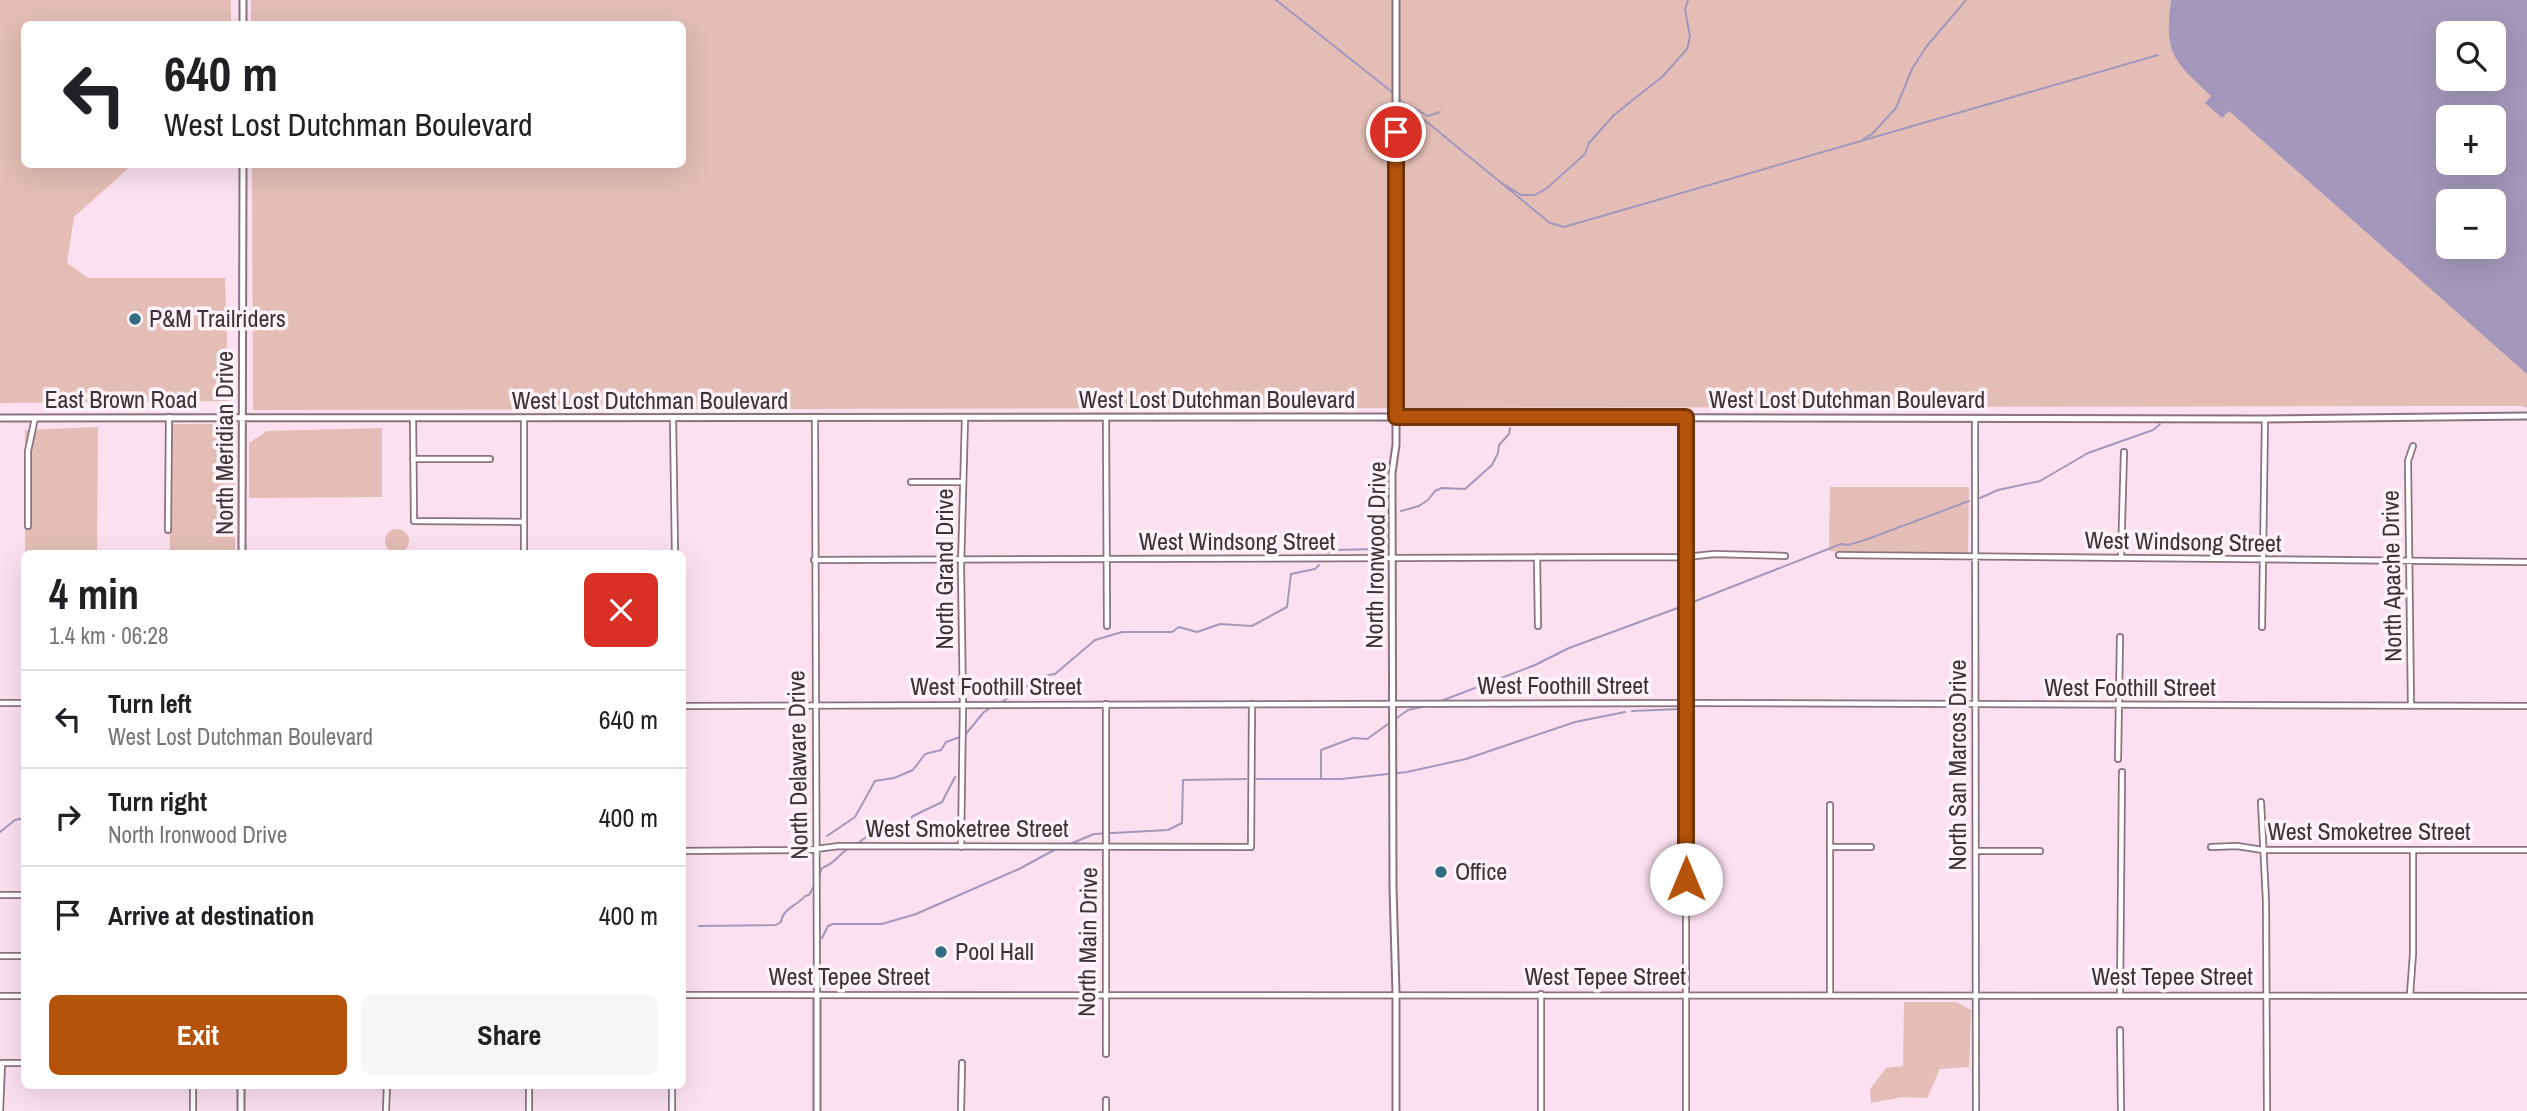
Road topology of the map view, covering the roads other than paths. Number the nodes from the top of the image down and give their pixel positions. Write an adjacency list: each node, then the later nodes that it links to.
1 (243, 0): 3 (street)
2 (1396, 0): 8 (street, North Ironwood Drive)
3 (243, 21)
4 (243, 168): 7 (street, North Meridian Drive)
5 (2527, 416): 19 (street, West Lost Dutchman Boulevard)
6 (169, 417): 7 (street, East Brown Road); 11 (street, East Brown Road); 28 (street)
7 (242, 417): 15 (street, West Lost Dutchman Boulevard); 29 (street, North Meridian Drive)
8 (1396, 417): 9 (street, West Lost Dutchman Boulevard); 13 (street, West Lost Dutchman Boulevard); 38 (street, North Ironwood Drive)
9 (1686, 417): 14 (street, West Lost Dutchman Boulevard); 33 (street)
10 (0, 418): 11 (street, East Brown Road)
11 (35, 418): 27 (street)
12 (965, 418): 13 (street, West Lost Dutchman Boulevard); 18 (street, West Lost Dutchman Boulevard); 25 (street, North Grand Drive)
13 (1106, 418): 41 (street)
14 (1975, 418): 19 (street, West Lost Dutchman Boulevard); 36 (street, North San Marcos Drive)
15 (413, 419): 16 (street, West Lost Dutchman Boulevard); 22 (street)
16 (524, 419): 17 (street, West Lost Dutchman Boulevard); 26 (street)
17 (673, 419): 18 (street, West Lost Dutchman Boulevard); 31 (street)
18 (815, 419): 39 (street, North Delaware Drive)
19 (2265, 419): 42 (street)
20 (2413, 446): 43 (street, North Apache Drive)
21 (2123, 452): 37 (street)
22 (413, 459): 23 (street); 26 (street)
23 (490, 459)
24 (911, 482): 25 (street)
25 (963, 482): 40 (street, North Grand Drive)
26 (524, 522): 30 (street)
27 (28, 526)
28 (168, 530)
29 (242, 550)
30 (524, 550)
31 (675, 550)
32 (1839, 555): 36 (street, West Windsong Street)
33 (1686, 556): 34 (street, West Windsong Street); 35 (street, West Windsong Street); 49 (street)
34 (1785, 556)
35 (1537, 557): 38 (street, West Windsong Street); 46 (street)
36 (1975, 558): 37 (street, West Windsong Street); 57 (street, North San Marcos Drive)
37 (2121, 558): 42 (street, West Windsong Street)
38 (1392, 559): 41 (street, West Windsong Street); 54 (street, North Ironwood Drive)
39 (814, 560): 40 (street, West Windsong Street); 55 (street, North Delaware Drive)
40 (961, 560): 41 (street, West Windsong Street); 56 (street, North Grand Drive)
41 (1106, 561): 45 (street)
42 (2263, 561): 43 (street, West Windsong Street); 47 (street)
43 (2410, 561): 44 (street, West Windsong Street); 60 (street, North Apache Drive)
44 (2527, 562)
45 (1107, 626)
46 (1538, 626)
47 (2262, 627)
48 (2120, 637): 58 (street)
49 (1686, 703): 54 (street, West Foothill Street); 57 (street, West Foothill Street); 85 (street)
50 (0, 704): 51 (street)
51 (21, 704)
52 (1106, 704): 53 (street, West Foothill Street); 56 (street, West Foothill Street); 66 (street, North Main Drive)
53 (1252, 704): 54 (street, West Foothill Street); 66 (street, West Smoketree Street)
54 (1392, 704): 83 (street, North Ironwood Drive)
55 (816, 705): 56 (street, West Foothill Street); 59 (street, West Foothill Street); 71 (street, North Delaware Drive)
56 (963, 705): 68 (street, North Grand Drive)
57 (1976, 705): 58 (street, West Foothill Street); 72 (street, North San Marcos Drive)
58 (2120, 705): 60 (street, West Foothill Street); 62 (street)
59 (686, 706)
60 (2411, 706): 61 (street, West Foothill Street)
61 (2527, 706)
62 (2118, 759)
63 (2122, 772): 90 (street)
64 (2261, 802): 74 (street)
65 (1830, 805): 67 (street)
66 (1107, 846): 68 (street, West Smoketree Street); 82 (street, North Main Drive)
67 (1830, 846): 69 (street); 86 (street)
68 (961, 847): 71 (street, West Smoketree Street)
69 (1871, 847)
70 (2211, 847): 74 (street, West Smoketree Street)
71 (817, 849): 77 (street, West Smoketree Street); 88 (street, North Delaware Drive)
72 (1976, 850): 73 (street); 89 (street, North San Marcos Drive)
73 (2040, 850)
74 (2263, 850): 75 (street, West Smoketree Street); 91 (street)
75 (2413, 850): 76 (street, West Smoketree Street); 92 (street)
76 (2527, 850)
77 (686, 851)
78 (0, 895): 79 (street)
79 (21, 895)
80 (0, 956): 81 (street)
81 (21, 956)
82 (1104, 994): 83 (street, West Tepee Street); 88 (street, West Tepee Street); 97 (street, North Main Drive)
83 (1396, 994): 84 (street, West Tepee Street); 115 (street, North Ironwood Drive)
84 (1541, 994): 85 (street, West Tepee Street); 116 (street)
85 (1686, 994): 86 (street, West Tepee Street); 117 (street)
86 (1830, 994): 89 (street, West Tepee Street)
87 (686, 995): 88 (street, West Tepee Street)
88 (817, 995): 112 (street, North Delaware Drive)
89 (1976, 995): 90 (street, West Tepee Street); 118 (street, North San Marcos Drive)
90 (2120, 995): 91 (street, West Tepee Street)
91 (2266, 995): 92 (street, West Tepee Street); 120 (street)
92 (2410, 995): 95 (street, West Tepee Street)
93 (0, 996): 94 (street)
94 (21, 996)
95 (2527, 996)
96 (2120, 1030): 119 (street)
97 (1105, 1054)
98 (21, 1063): 106 (street)
99 (962, 1063): 113 (street)
100 (193, 1089): 107 (street)
101 (241, 1089): 108 (street)
102 (387, 1089): 109 (street)
103 (529, 1089): 110 (street)
104 (672, 1089): 111 (street)
105 (1106, 1100): 114 (street)
106 (0, 1111)
107 (193, 1111)
108 (241, 1111)
109 (386, 1111)
110 (528, 1111)
111 (672, 1111)
112 (817, 1111)
113 (961, 1111)
114 (1106, 1111)
115 (1396, 1111)
116 (1541, 1111)
117 (1686, 1111)
118 (1976, 1111)
119 (2121, 1111)
120 (2266, 1111)

